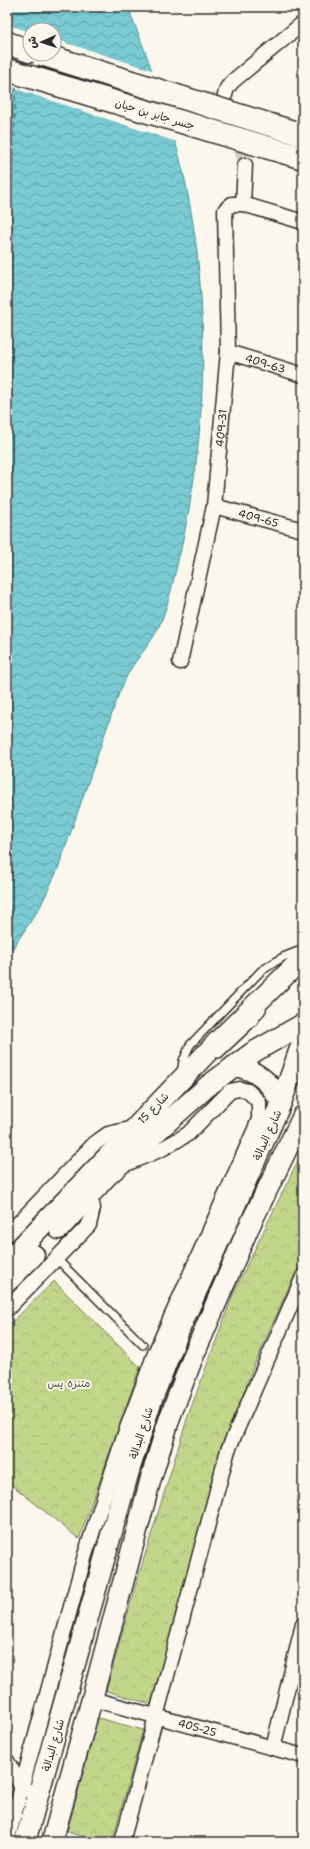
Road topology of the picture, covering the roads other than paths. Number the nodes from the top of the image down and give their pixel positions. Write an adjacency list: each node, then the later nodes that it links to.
1 (303, 23): 6 (street)
2 (7, 44): 3 (main road)
3 (22, 49)
4 (62, 60): 7 (main road, bridge)
5 (7, 70): 8 (main road, جسر جابر بن حيان, bridge)
6 (225, 95)
7 (303, 135)
8 (303, 158)
9 (245, 165): 10 (street)
10 (243, 204): 11 (street); 12 (street, 409-31)
11 (303, 222)
12 (228, 352): 13 (street, 409-63); 14 (street, 409-31)
13 (303, 375)
14 (214, 506): 15 (street, 409-65); 16 (street, 409-31)
15 (303, 530)
16 (180, 662)
17 (303, 950): 25 (lane)
18 (303, 958): 19 (main road, شارع 15)
19 (281, 979): 22 (lane); 25 (main road, شارع 15)
20 (303, 1024): 23 (main road, شارع 15)
21 (303, 1040): 26 (main road, شارع البدالة)
22 (215, 1058)
23 (234, 1066): 26 (main road); 28 (main road, شارع 15)
24 (199, 1072): 25 (lane)
25 (180, 1080): 28 (main road, شارع 15)
26 (281, 1103): 46 (main road, شارع البدالة)
27 (303, 1116): 41 (main road, شارع البدالة)
28 (140, 1134): 29 (main road, شارع 15); 30 (main road, شارع 15)
29 (107, 1176): 30 (main road, شارع 15); 46 (street)
30 (76, 1188): 31 (street); 32 (main road, شارع 15); 33 (street)
31 (7, 1235)
32 (41, 1238): 34 (main road, شارع 15); 36 (main road, شارع 15)
33 (57, 1259): 37 (street); 38 (lane)
34 (7, 1262)
35 (303, 1277): 42 (street)
36 (7, 1282)
37 (7, 1309)
38 (143, 1346)
39 (303, 1624): 40 (street)
40 (298, 1665): 43 (street)
41 (92, 1699): 42 (street, 405-25); 48 (main road, شارع البدالة)
42 (157, 1716): 43 (street, 405-25); 50 (street)
43 (273, 1748): 44 (street, 405-25)
44 (303, 1756)
45 (7, 1761): 46 (street)
46 (31, 1790): 47 (street); 49 (main road, شارع البدالة)
47 (7, 1841)
48 (56, 1841)
49 (25, 1842)
50 (122, 1842)

